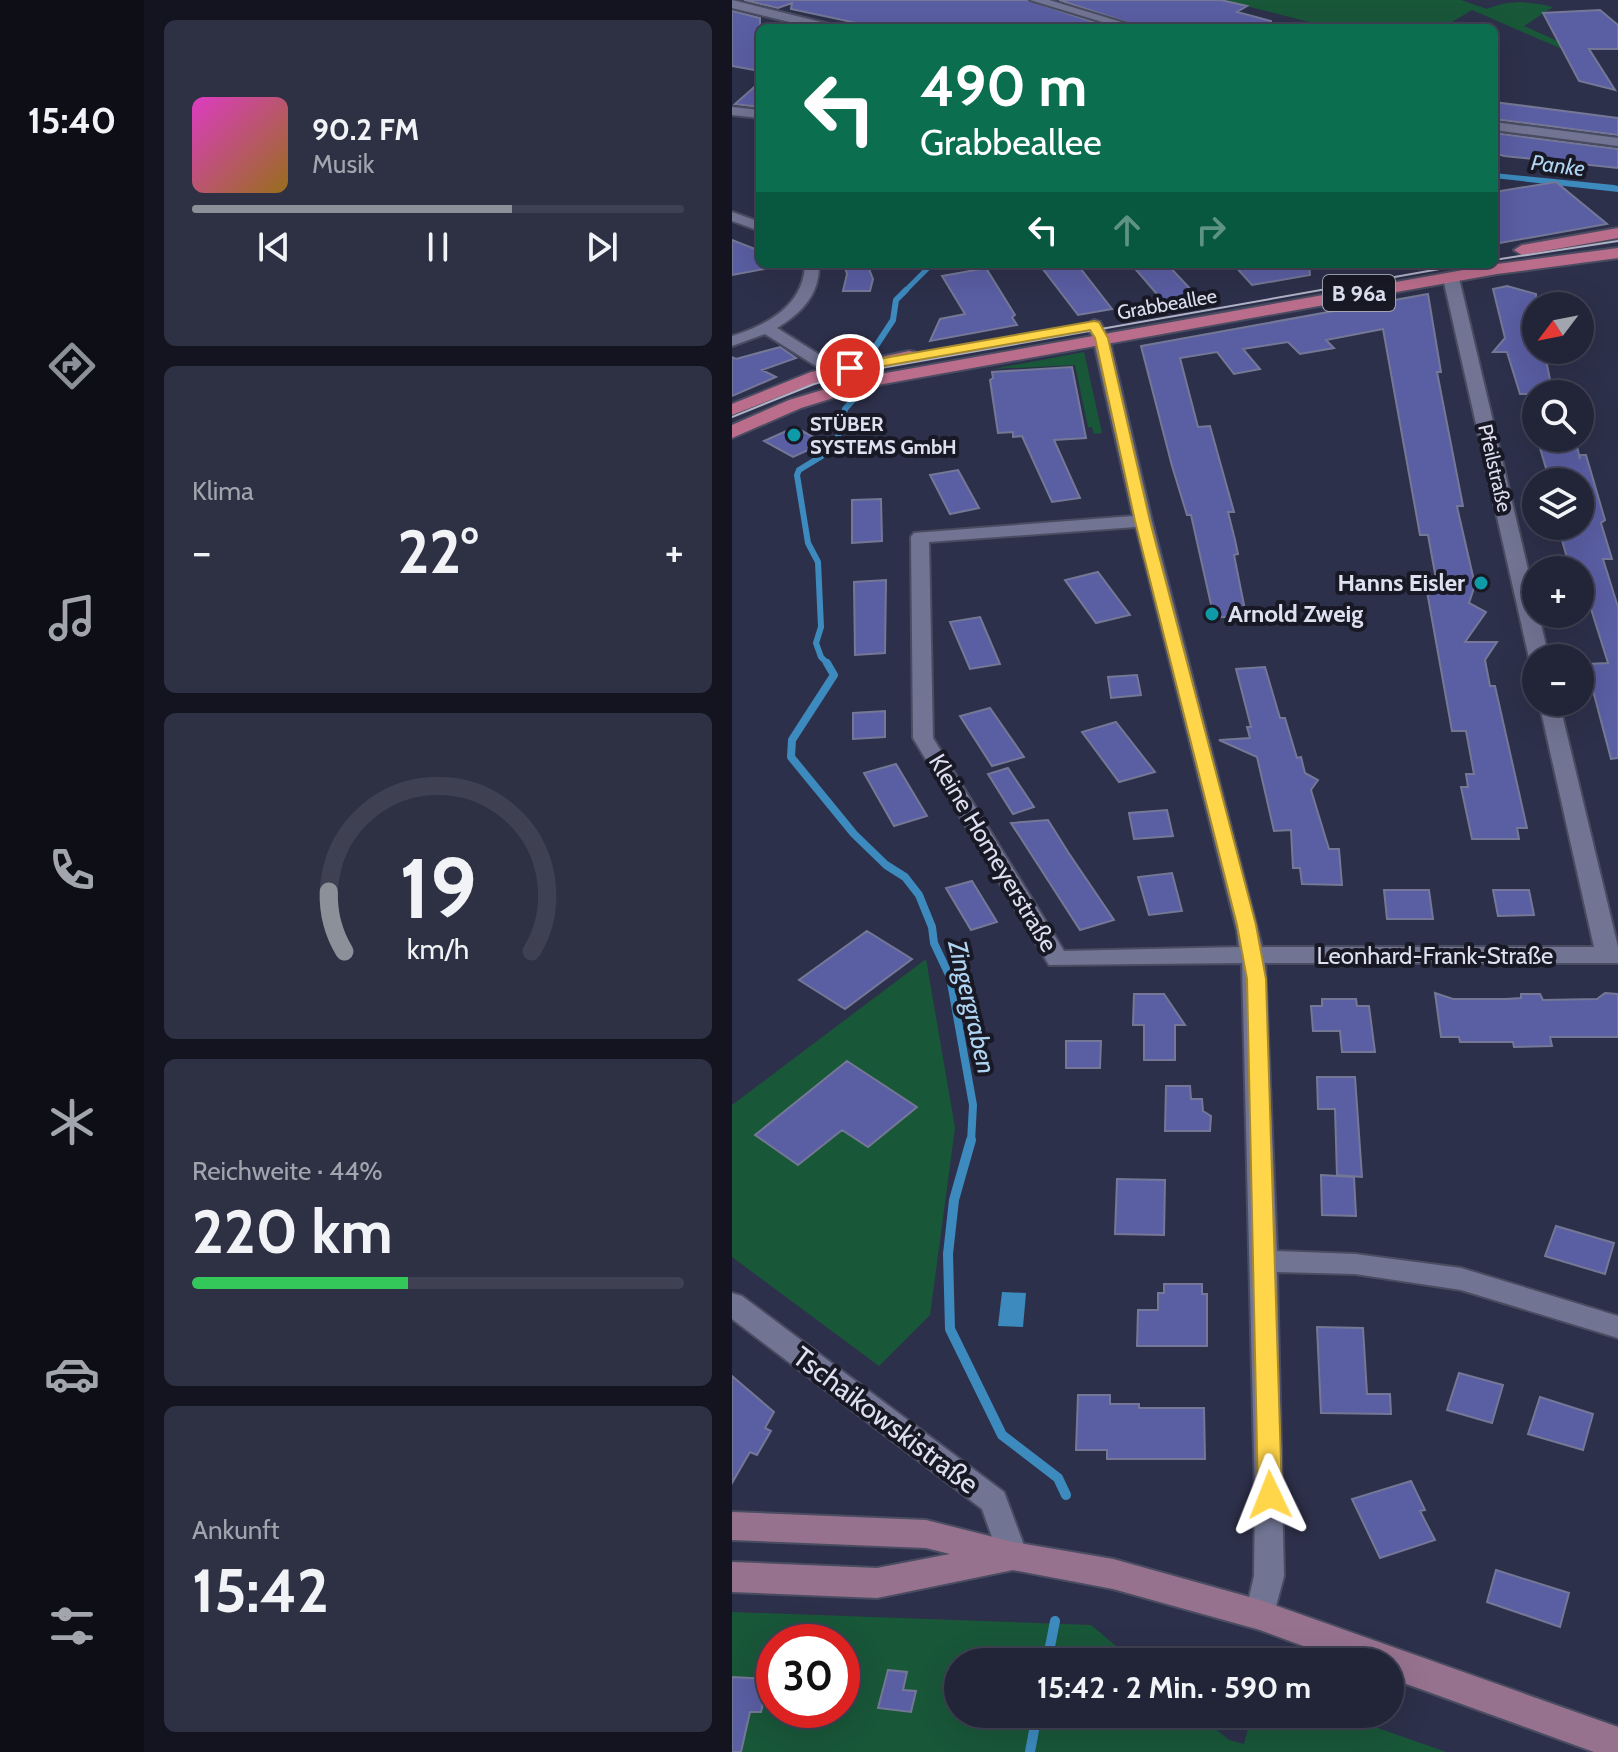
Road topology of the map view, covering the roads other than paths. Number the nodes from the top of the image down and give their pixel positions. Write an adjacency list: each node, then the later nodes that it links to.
1 (1036, 0): 4 (street)
2 (732, 4): 3 (street)
3 (813, 24)
4 (1121, 24)
5 (732, 111): 6 (street)
6 (756, 114)
7 (1498, 127): 8 (street)
8 (1618, 142)
9 (732, 216): 10 (street)
10 (756, 225)
11 (1618, 233): 13 (main road)
12 (1618, 253): 14 (main road, Grabbeallee / B 96a)
13 (1498, 255)
14 (1498, 266)
15 (812, 268): 18 (street)
16 (1480, 268): 17 (main road, Grabbeallee / B 96a)
17 (1449, 271): 19 (main road, Grabbeallee / B 96a); 26 (street, Pfeilstraße)
18 (766, 328): 20 (street); 21 (street)
19 (1098, 331): 21 (main road, Grabbeallee / B 96a); 22 (main road, Grabbeallee / B 96a); 25 (street)
20 (732, 341)
21 (834, 371): 22 (street); 23 (main road, Grabbeallee / B 96a)
22 (847, 386): 24 (main road, Grabbeallee / B 96a)
23 (732, 410)
24 (732, 432)
25 (1143, 521): 29 (street); 29 (street, Kleine Homeyerstraße)
26 (1536, 644)
27 (1552, 716): 28 (street)
28 (1612, 955): 29 (street, Leonhard-Frank-Straße)
29 (1252, 956): 30 (street)
30 (1264, 1261): 32 (street); 36 (street)
31 (732, 1304): 34 (street, Tschaikowskistraße)
32 (1618, 1327)
33 (732, 1526): 34 (main road)
34 (1013, 1556): 35 (main road); 36 (main road)
35 (732, 1577)
36 (1260, 1615): 37 (main road)
37 (1618, 1744)

